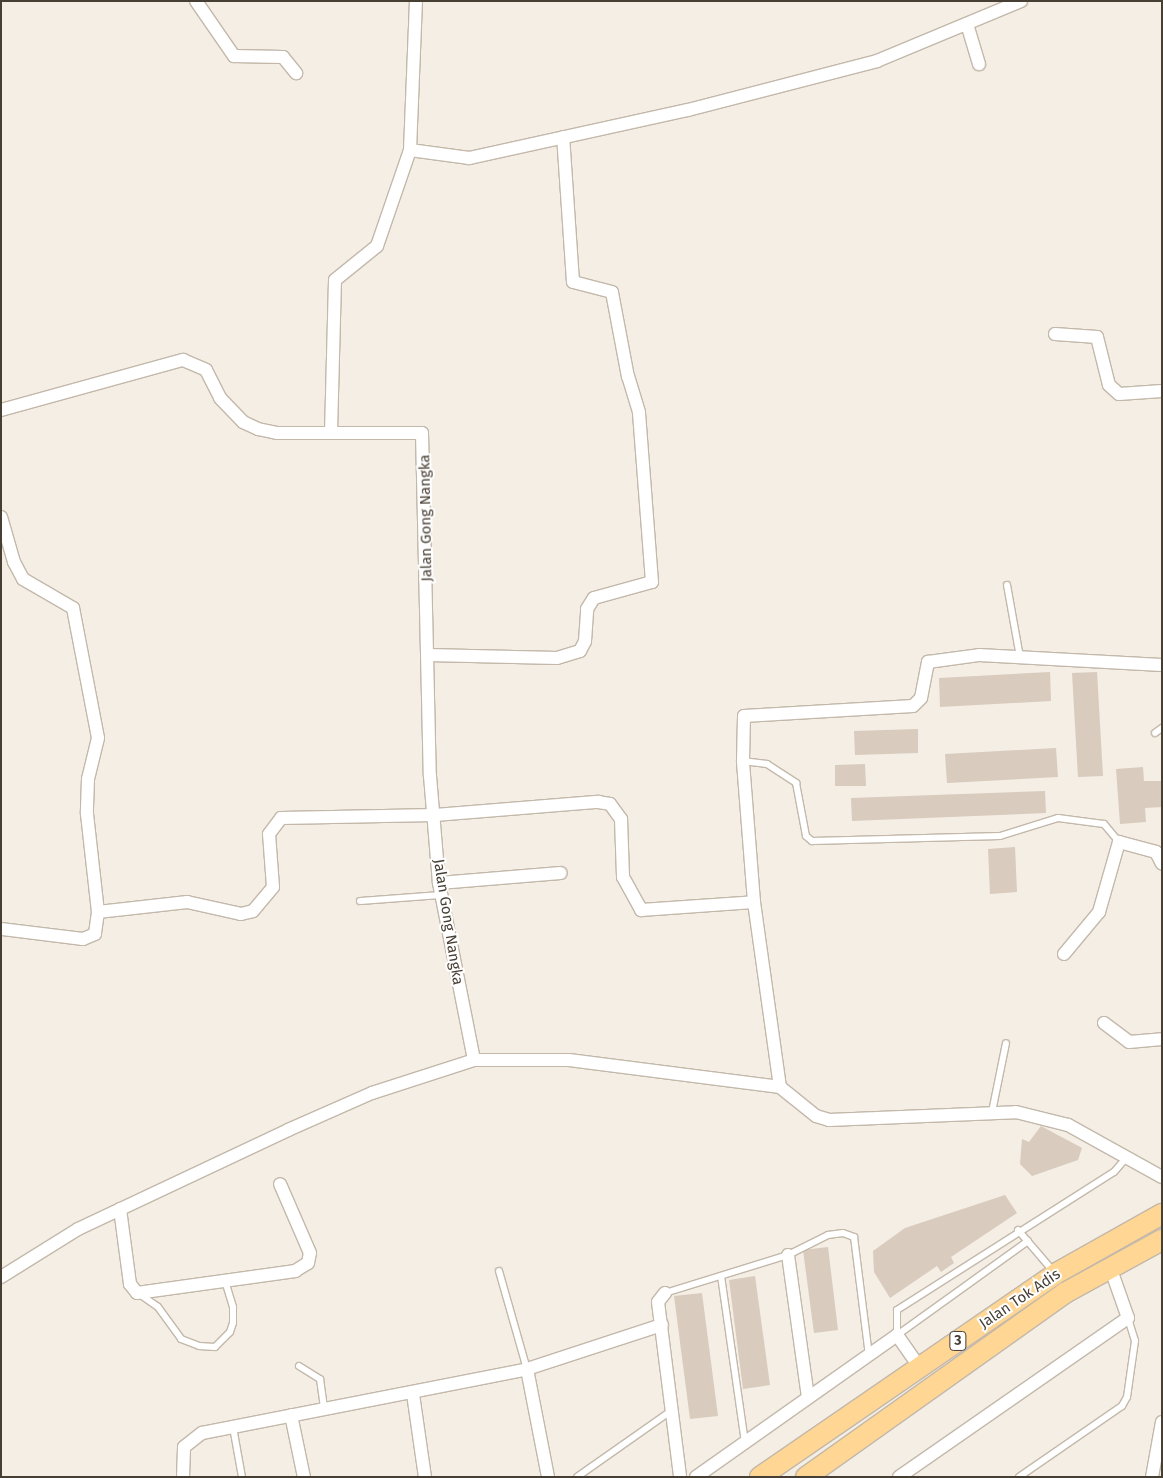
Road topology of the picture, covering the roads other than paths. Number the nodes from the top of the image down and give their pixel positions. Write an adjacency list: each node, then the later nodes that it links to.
1 (196, 1): 6 (street)
2 (416, 1): 8 (street)
3 (1022, 1): 4 (street)
4 (967, 24): 5 (street); 7 (street)
5 (979, 64)
6 (296, 73)
7 (563, 137): 8 (street); 15 (street)
8 (410, 150): 12 (street)
9 (1055, 334): 10 (street)
10 (1162, 390)
11 (1, 410): 12 (street, Jalan Gong Nangka)
12 (331, 433): 15 (street, Jalan Gong Nangka)
13 (1, 517): 29 (street)
14 (1007, 585): 16 (lane)
15 (428, 655): 21 (street, Jalan Gong Nangka)
16 (1020, 657): 17 (street); 20 (street)
17 (1162, 665)
18 (1162, 728): 19 (lane)
19 (1155, 733)
20 (743, 761): 22 (lane); 28 (street)
21 (435, 815): 26 (street, Jalan Gong Nangka); 28 (street); 29 (street)
22 (1119, 842): 23 (street); 31 (street)
23 (1159, 852): 24 (street)
24 (1162, 864)
25 (561, 873): 26 (street)
26 (440, 889): 27 (lane); 35 (street, Jalan Gong Nangka)
27 (360, 901)
28 (754, 902): 36 (street)
29 (98, 912): 30 (street)
30 (1, 929)
31 (1064, 954)
32 (1104, 1023): 33 (street)
33 (1162, 1039)
34 (1006, 1043): 37 (lane)
35 (474, 1060): 36 (street); 41 (street)
36 (780, 1088): 37 (street)
37 (992, 1112): 38 (street)
38 (1127, 1157): 39 (street); 43 (lane)
39 (1162, 1177)
40 (280, 1184): 52 (street)
41 (120, 1209): 50 (street); 53 (street)
42 (1162, 1214): 49 (main road, Jalan Tok Adis / 3)
43 (1018, 1230): 45 (lane); 57 (lane)
44 (1162, 1240): 47 (main road, Jalan Tok Adis / 3)
45 (1028, 1241): 49 (lane); 57 (lane)
46 (788, 1255): 51 (lane); 58 (lane); 63 (street)
47 (1110, 1267): 55 (street); 79 (main road, Jalan Tok Adis / 3)
48 (499, 1271): 61 (lane)
49 (1055, 1274): 60 (main road, Jalan Tok Adis / 3)
50 (1, 1276)
51 (720, 1276): 54 (lane); 69 (lane)
52 (224, 1280): 53 (street); 53 (lane)
53 (137, 1292)
54 (665, 1292): 56 (street)
55 (1128, 1318): 80 (street); 81 (lane)
56 (662, 1325): 61 (street); 65 (street)
57 (897, 1335): 58 (street); 60 (street)
58 (869, 1355): 63 (street)
59 (299, 1366): 64 (lane)
60 (920, 1368): 78 (main road, Jalan Tok Adis / 3)
61 (527, 1370): 62 (street); 74 (street)
62 (413, 1394): 64 (street); 73 (street)
63 (808, 1398): 69 (street)
64 (324, 1408): 66 (street)
65 (672, 1411): 75 (lane); 76 (street)
66 (291, 1415): 68 (street); 72 (street)
67 (1162, 1422): 82 (street)
68 (233, 1426): 70 (street); 71 (lane)
69 (745, 1442): 77 (street)
70 (182, 1477)
71 (242, 1477)
72 (304, 1477)
73 (425, 1477)
74 (548, 1477)
75 (577, 1477)
76 (680, 1477)
77 (696, 1477)
78 (760, 1477)
79 (806, 1477)
80 (898, 1477)
81 (1019, 1477)
82 (1152, 1477)

